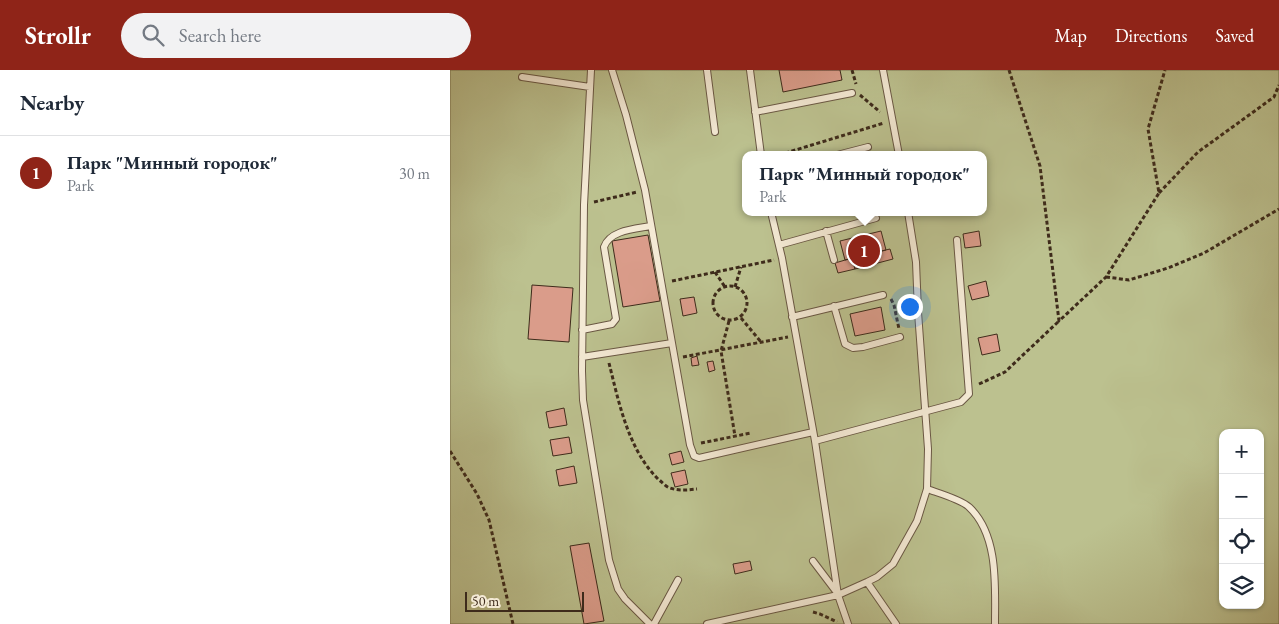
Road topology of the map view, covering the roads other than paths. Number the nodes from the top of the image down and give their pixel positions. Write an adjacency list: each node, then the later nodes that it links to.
1 (591, 70): 7 (lane)
2 (612, 70): 18 (lane)
3 (707, 70): 10 (lane)
4 (750, 70): 9 (lane)
5 (883, 70): 14 (lane)
6 (522, 77): 7 (lane)
7 (590, 87): 26 (lane)
8 (854, 91): 9 (lane)
9 (755, 112): 12 (lane)
10 (715, 132)
11 (868, 147): 13 (lane)
12 (760, 151)
13 (852, 151)
14 (898, 151)
15 (772, 216): 21 (lane)
16 (909, 216): 30 (lane)
17 (876, 218): 19 (lane)
18 (651, 226): 26 (lane); 28 (lane)
19 (826, 232): 21 (lane); 22 (lane)
20 (957, 240): 30 (lane)
21 (779, 244): 25 (lane)
22 (834, 260)
23 (884, 294): 24 (lane)
24 (834, 306): 25 (lane); 27 (lane)
25 (792, 317): 31 (lane)
26 (582, 330): 29 (lane)
27 (900, 337)
28 (672, 343): 29 (lane); 31 (lane)
29 (582, 357): 38 (lane)
30 (924, 412): 32 (lane); 33 (lane)
31 (813, 432): 32 (lane)
32 (815, 440): 37 (lane)
33 (927, 489): 36 (lane); 42 (lane)
34 (813, 561): 37 (lane)
35 (678, 580): 38 (lane)
36 (867, 582): 37 (lane); 41 (lane)
37 (838, 595): 39 (lane); 40 (lane)
38 (652, 624)
39 (707, 624)
40 (848, 624)
41 (896, 624)
42 (995, 624)

